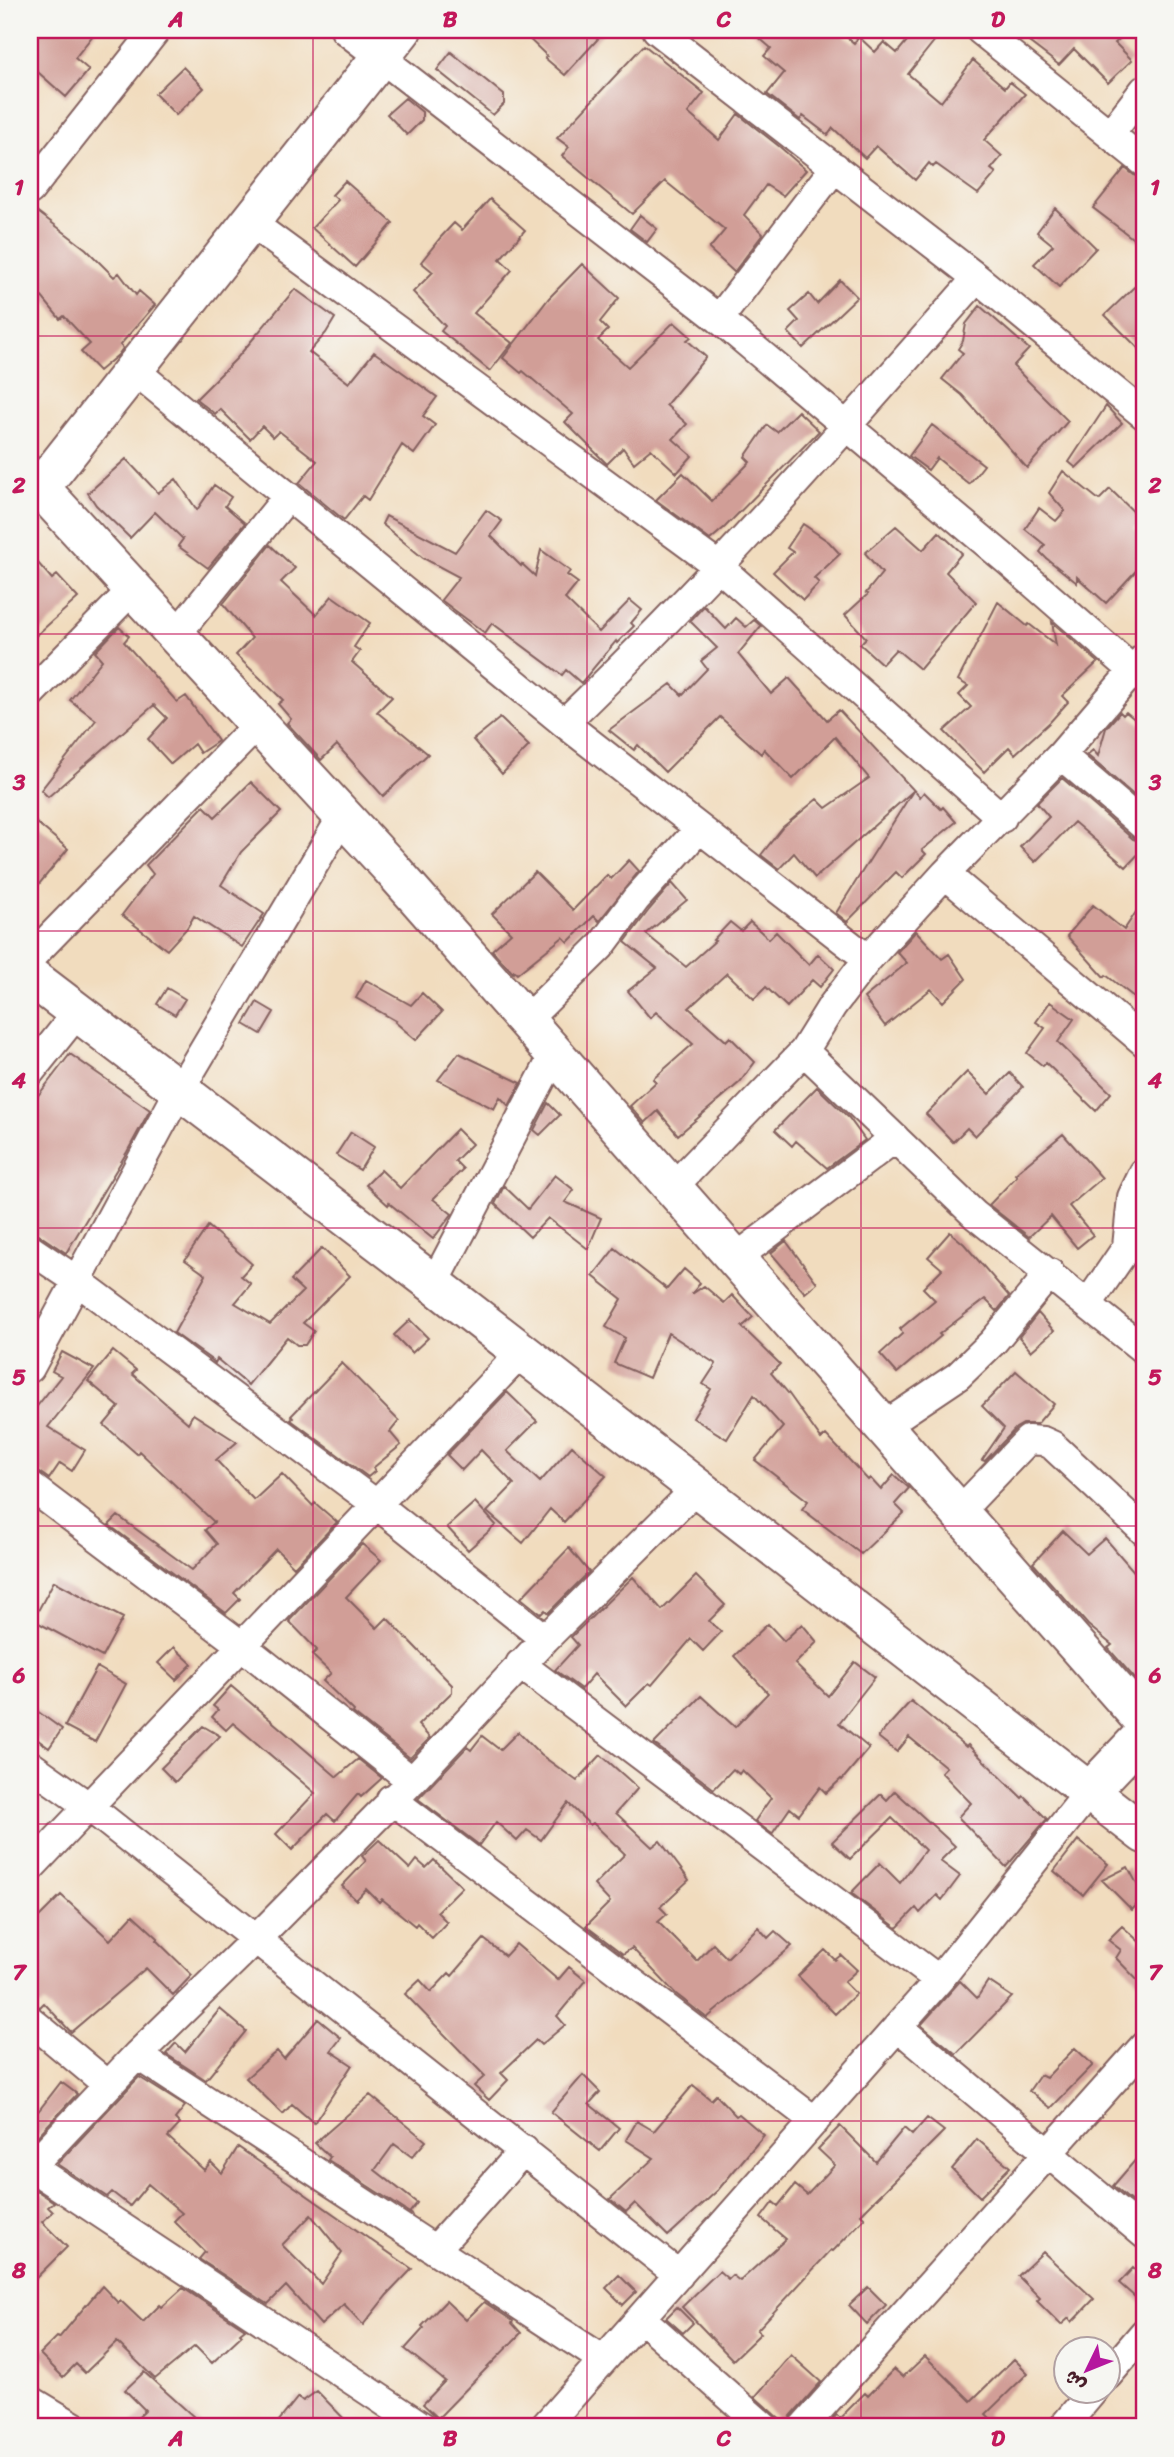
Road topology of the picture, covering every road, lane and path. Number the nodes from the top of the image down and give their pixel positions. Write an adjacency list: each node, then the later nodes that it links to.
1 (156, 30): 10 (street)
2 (345, 30): 5 (street)
3 (657, 30): 9 (street)
4 (979, 30): 7 (street)
5 (391, 44): 11 (street); 13 (street)
6 (1144, 90): 7 (street)
7 (1110, 134): 8 (street)
8 (1144, 162)
9 (835, 167): 12 (street); 13 (street)
10 (30, 190)
11 (250, 222): 14 (street); 19 (street)
12 (977, 278): 15 (street); 16 (street)
13 (719, 318): 16 (street)
14 (133, 369): 17 (street); 18 (street)
15 (1144, 415)
16 (848, 425): 19 (street); 22 (street)
17 (35, 482): 20 (street)
18 (288, 496): 21 (street); 24 (street)
19 (718, 566): 24 (street); 28 (street)
20 (133, 589): 21 (street); 23 (street)
21 (176, 635): 25 (street)
22 (1141, 669): 26 (street)
23 (30, 694)
24 (564, 723): 30 (street)
25 (258, 724): 27 (street); 32 (street)
26 (1061, 755): 28 (street); 29 (street)
27 (342, 817): 36 (street); 41 (street)
28 (1002, 818): 31 (street)
29 (1144, 826)
30 (699, 829): 33 (street); 36 (street)
31 (945, 874): 33 (street); 37 (street)
32 (30, 958)
33 (868, 959): 38 (street)
34 (30, 976): 35 (street)
35 (77, 1013): 40 (street); 41 (street)
36 (526, 1020): 39 (street)
37 (1144, 1042)
38 (804, 1051): 42 (street); 44 (street)
39 (555, 1053): 44 (street); 49 (street)
40 (30, 1072)
41 (179, 1091): 48 (street); 49 (street)
42 (895, 1139): 46 (street); 47 (street)
43 (1144, 1172): 50 (street)
44 (673, 1187): 46 (street)
45 (30, 1249): 48 (street)
46 (736, 1258): 54 (street)
47 (1050, 1273): 50 (street); 54 (street)
48 (76, 1280): 53 (street); 57 (street)
49 (434, 1284): 52 (street)
50 (1088, 1304): 51 (street)
51 (1144, 1350)
52 (521, 1353): 56 (street); 57 (street)
53 (30, 1368)
54 (884, 1425): 58 (street)
55 (30, 1486): 61 (street)
56 (696, 1489): 60 (street); 67 (street)
57 (376, 1504): 60 (street); 61 (street)
58 (960, 1511): 59 (street); 63 (street)
59 (1144, 1531)
60 (544, 1639): 62 (street)
61 (241, 1645): 66 (street); 68 (street)
62 (520, 1664): 66 (street); 72 (street)
63 (1144, 1721)
64 (1144, 1734): 67 (street)
65 (30, 1765): 68 (street)
66 (402, 1790): 71 (street); 78 (street)
67 (1090, 1791): 69 (street); 72 (street)
68 (88, 1806): 70 (street); 71 (street)
69 (1144, 1834)
70 (30, 1868)
71 (257, 1938): 76 (street); 79 (street)
72 (939, 1980): 74 (street)
73 (30, 2020): 77 (street)
74 (898, 2027): 78 (street); 80 (street)
75 (1144, 2046): 80 (street)
76 (137, 2054): 77 (street); 83 (street)
77 (108, 2085): 81 (street)
78 (815, 2122): 84 (street)
79 (524, 2150): 83 (street); 84 (street)
80 (1049, 2153): 82 (street); 95 (street)
81 (30, 2167): 92 (street)
82 (1144, 2234)
83 (435, 2250): 87 (street)
84 (679, 2275): 85 (street)
85 (641, 2318): 87 (street); 94 (street)
86 (1144, 2333): 88 (street)
87 (602, 2359): 93 (street)
88 (1122, 2359)
89 (1082, 2404): 96 (street)
90 (35, 2412): 91 (street)
91 (75, 2427)
92 (423, 2427)
93 (544, 2427)
94 (764, 2427)
95 (803, 2427)
96 (1063, 2427)

